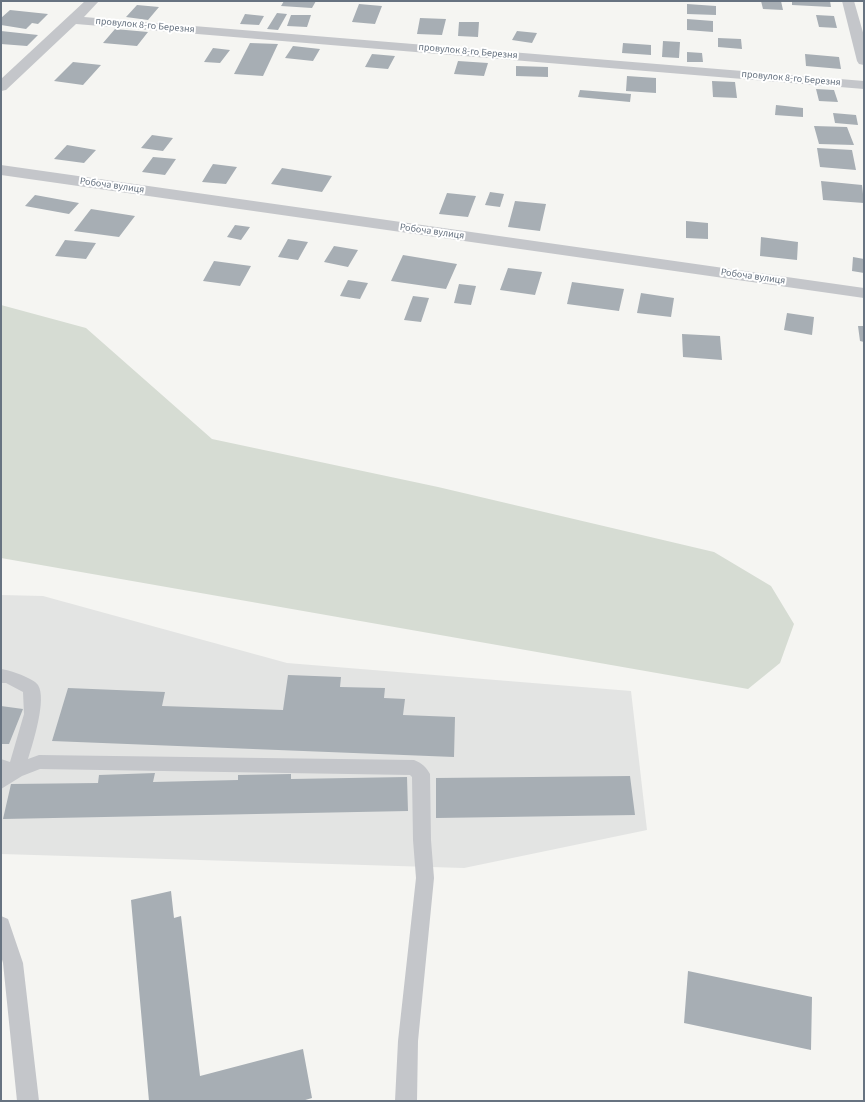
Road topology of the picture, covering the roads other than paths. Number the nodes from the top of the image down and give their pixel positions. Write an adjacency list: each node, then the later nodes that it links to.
1 (93, 1): 3 (street)
2 (848, 1): 4 (street)
3 (72, 20): 5 (street, провулок 8-го Березня); 6 (street)
4 (864, 61)
5 (864, 85)
6 (1, 87)
7 (1, 170): 8 (street, Робоча вулиця)
8 (864, 293)
9 (1, 676): 10 (lane)
10 (8, 769): 11 (lane); 14 (lane)
11 (1, 781)
12 (1, 925): 13 (lane)
13 (28, 1101)
14 (406, 1101)

